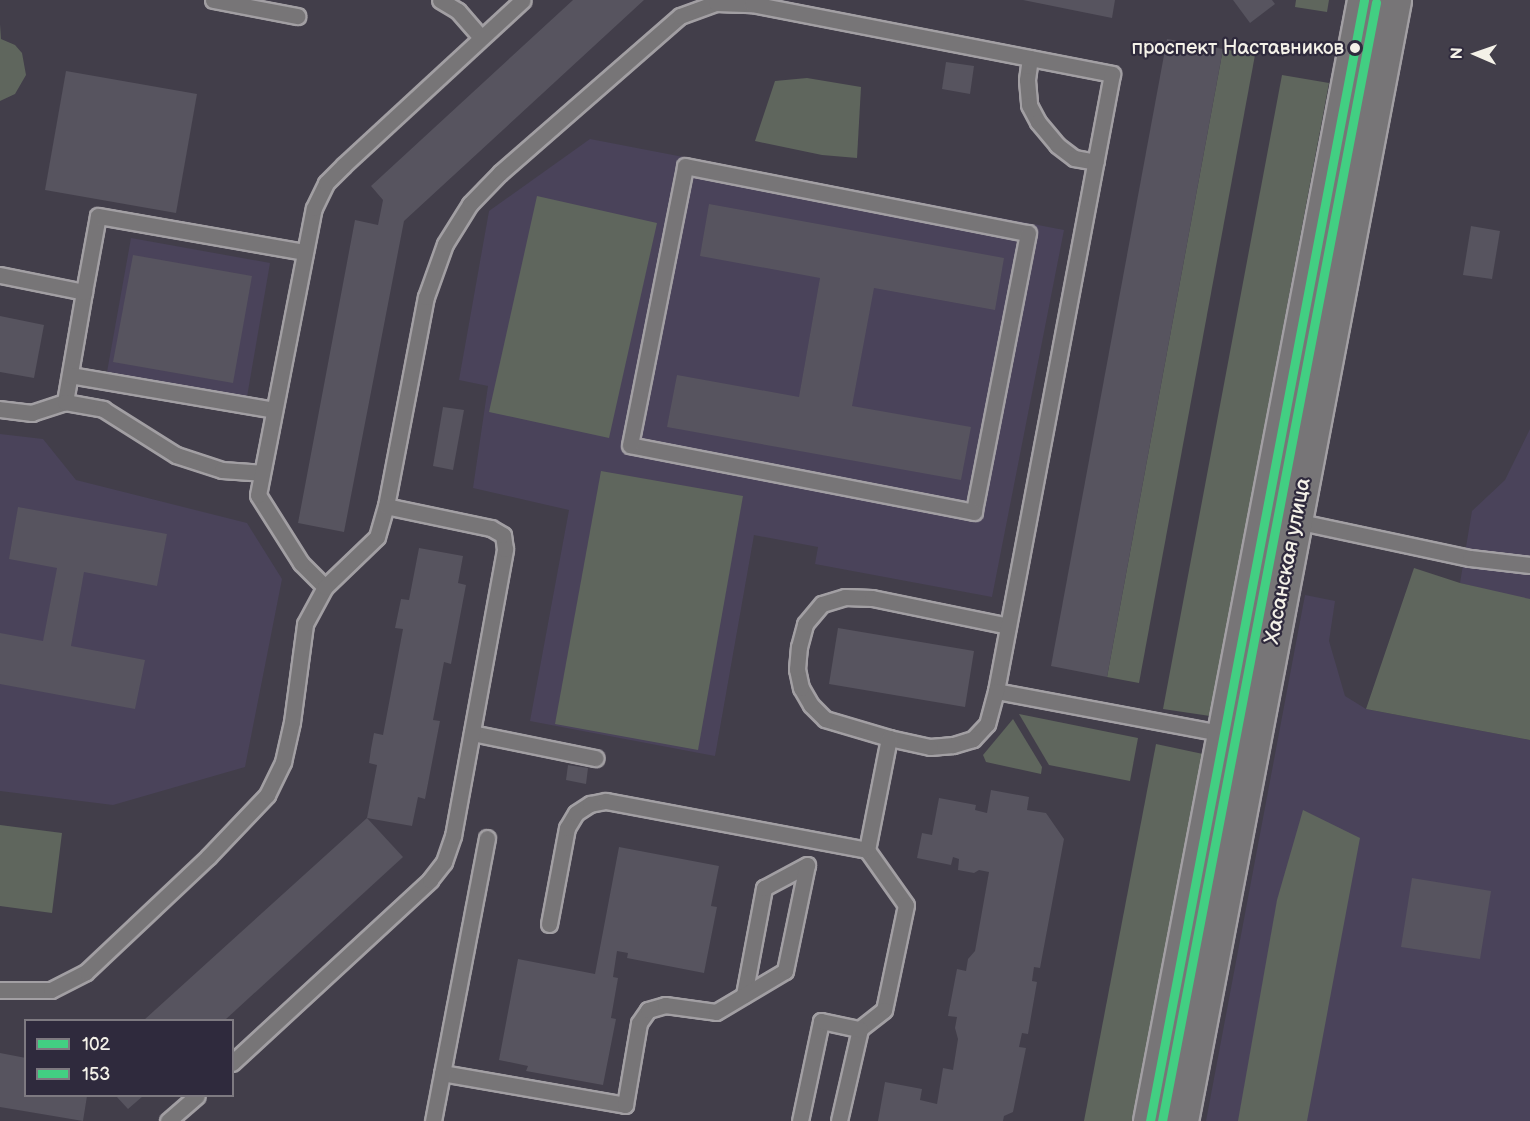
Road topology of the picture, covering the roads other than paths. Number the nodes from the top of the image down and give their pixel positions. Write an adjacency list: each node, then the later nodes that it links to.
1 (213, 0): 6 (lane)
2 (440, 0): 7 (lane)
3 (523, 0): 7 (lane)
4 (1364, 0): 20 (street, Хасанская улица)
5 (1394, 0): 20 (street, Хасанская улица)
6 (297, 16)
7 (482, 37): 10 (lane)
8 (1030, 58): 9 (lane); 9 (lane); 19 (lane)
9 (1096, 162): 23 (lane)
10 (305, 252): 12 (lane); 17 (lane)
11 (0, 275): 12 (lane)
12 (84, 292): 13 (lane)
13 (70, 375): 15 (lane); 17 (lane)
14 (999, 386): 14 (lane)
15 (65, 402): 16 (lane); 18 (lane)
16 (0, 409)
17 (274, 410): 18 (lane)
18 (261, 473): 22 (lane)
19 (386, 506): 22 (lane); 25 (lane)
20 (1281, 518): 21 (lane); 26 (street, Хасанская улица)
21 (1530, 565)
22 (325, 587): 32 (lane)
23 (1008, 626): 24 (lane); 27 (lane)
24 (996, 691): 26 (lane); 27 (lane)
25 (472, 733): 28 (lane); 35 (lane)
26 (1239, 737): 42 (street, Хасанская улица); 43 (street, Хасанская улица)
27 (889, 738): 30 (lane)
28 (595, 758)
29 (487, 838): 36 (lane)
30 (867, 850): 31 (lane); 34 (lane)
31 (549, 924)
32 (0, 990)
33 (744, 995): 33 (lane); 36 (lane)
34 (860, 1029): 40 (lane); 41 (lane)
35 (234, 1061)
36 (442, 1073): 39 (lane)
37 (195, 1097): 38 (lane)
38 (168, 1121)
39 (433, 1121)
40 (800, 1121)
41 (839, 1121)
42 (1150, 1121)
43 (1181, 1121)

